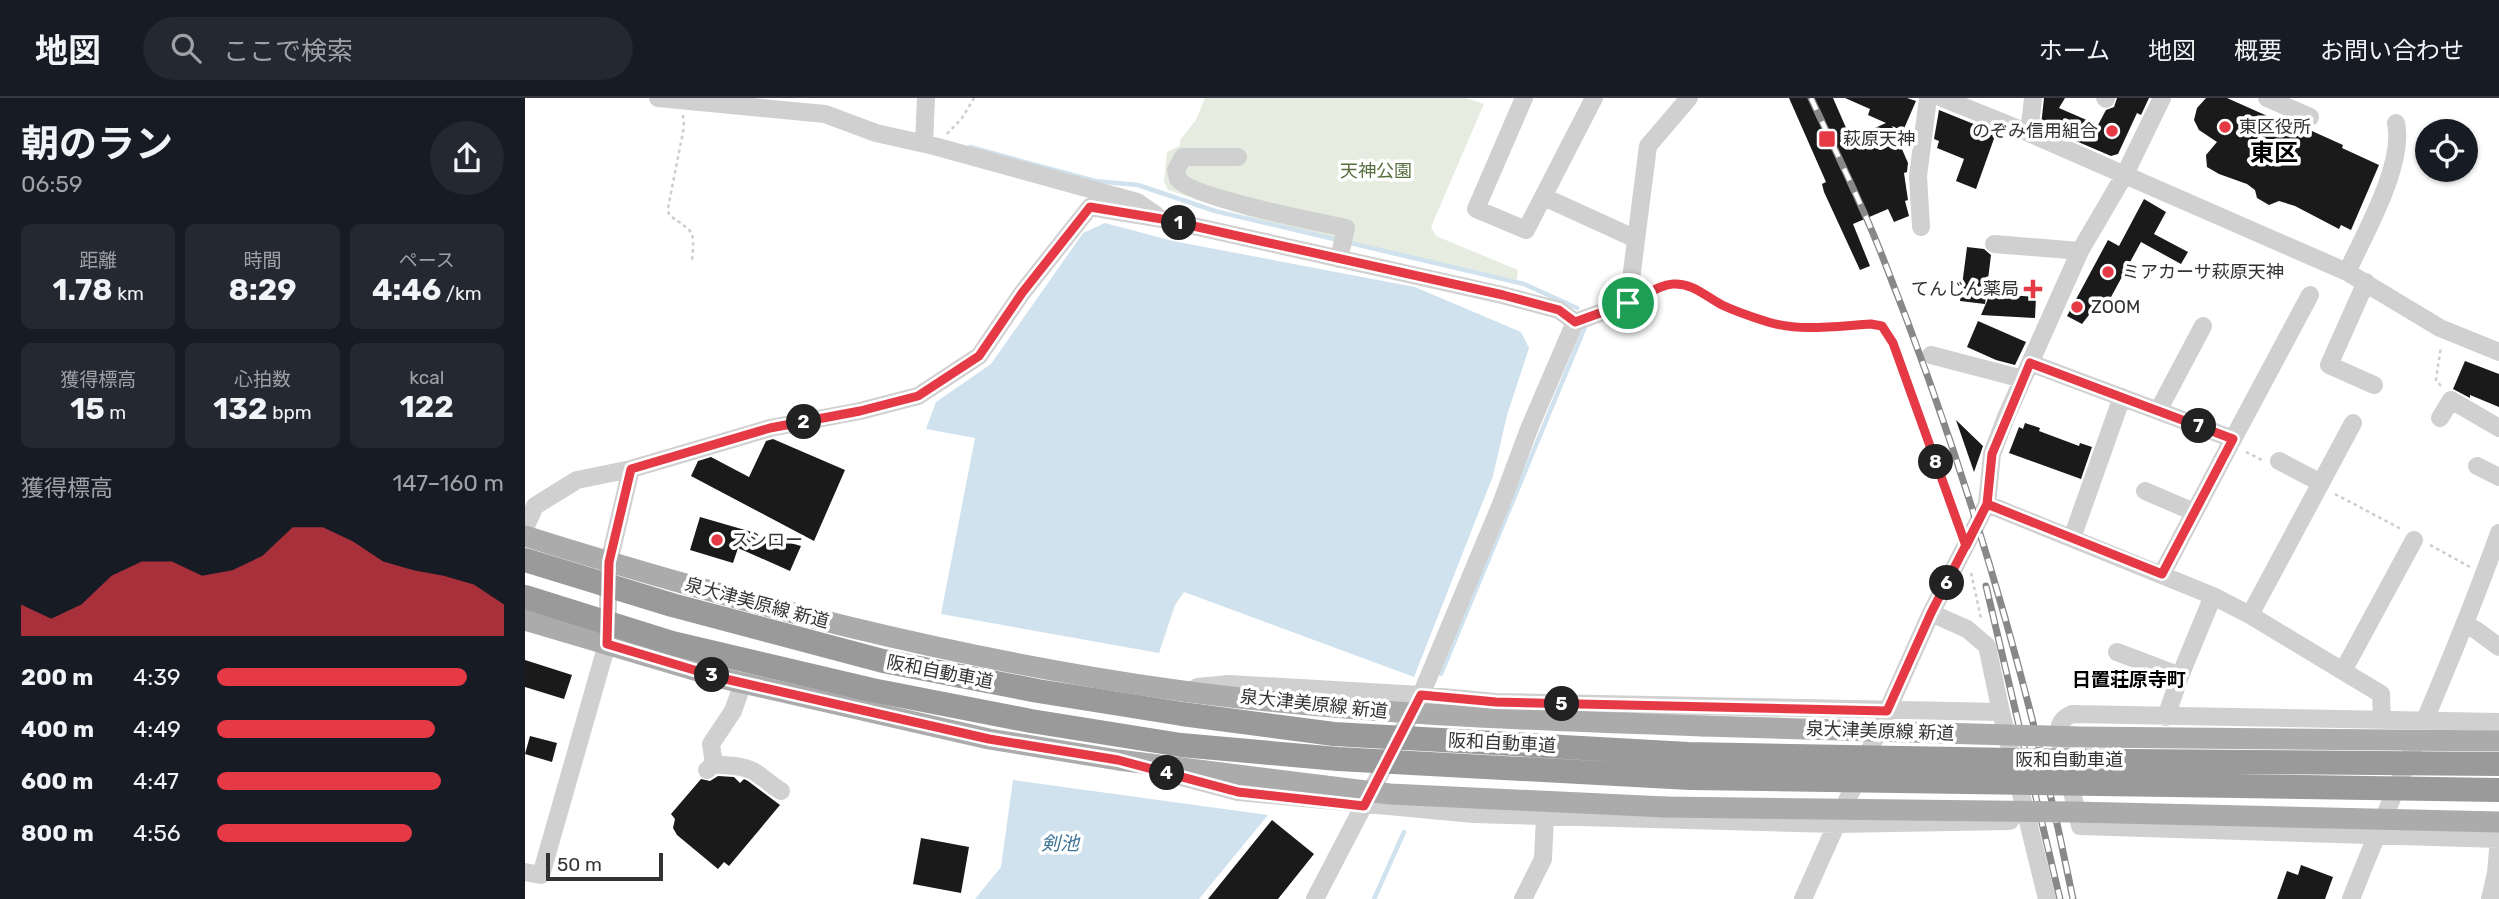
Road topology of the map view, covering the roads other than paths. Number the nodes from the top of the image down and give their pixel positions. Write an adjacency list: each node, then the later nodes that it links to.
1 (658, 98): 14 (street)
2 (926, 98): 14 (street)
3 (1524, 98): 17 (street)
4 (1594, 98): 17 (street)
5 (1689, 98): 20 (street)
6 (1928, 98): 19 (street)
7 (1942, 98): 13 (street)
8 (2033, 98): 13 (street)
9 (2162, 98): 16 (street)
10 (2267, 98): 11 (street)
11 (2310, 117)
12 (2396, 123): 24 (street)
13 (2029, 133): 16 (street)
14 (929, 145): 18 (street)
15 (1238, 157): 23 (street)
16 (2125, 174): 22 (street); 24 (street)
17 (1544, 197): 20 (street)
18 (1162, 219): 23 (street); 41 (street)
19 (1921, 227)
20 (1636, 239): 27 (street)
21 (1994, 244): 22 (street)
22 (2080, 251): 31 (street)
23 (1339, 259): 27 (street)
24 (2347, 272): 25 (street)
25 (2367, 282): 29 (street); 32 (street)
26 (2310, 295): 38 (street)
27 (1575, 322): 68 (street)
28 (2203, 326): 34 (street)
29 (2499, 352)
30 (1931, 355): 31 (street)
31 (2026, 371): 33 (street); 45 (street)
32 (2374, 385)
33 (2122, 397): 34 (street); 50 (street)
34 (2158, 411): 38 (street)
35 (2440, 418): 37 (street)
36 (2353, 424): 43 (street)
37 (2499, 428)
38 (2232, 441): 46 (street)
39 (2279, 461): 43 (street)
40 (2477, 466): 42 (street)
41 (631, 469): 47 (street); 53 (street)
42 (2499, 477)
43 (2321, 483): 59 (street)
44 (2145, 491): 46 (street)
45 (1987, 504): 50 (street); 58 (street)
46 (2195, 512): 55 (street)
47 (525, 528)
48 (2499, 533): 54 (street)
49 (525, 536): 53 (main road, 泉大津美原線 新道)
50 (2072, 538): 55 (street)
51 (2414, 540): 65 (street)
52 (525, 560): 76 (highway, 阪和自動車道, bridge)
53 (609, 562): 62 (street); 68 (main road, 泉大津美原線 新道)
54 (2494, 566): 61 (street)
55 (2162, 574): 56 (street)
56 (2213, 596): 59 (street); 66 (street)
57 (525, 597): 78 (highway, 阪和自動車道, bridge)
58 (1931, 613): 69 (street); 70 (street)
59 (2250, 615): 65 (street)
60 (525, 620): 62 (main road)
61 (2465, 625): 63 (street); 73 (street)
62 (607, 644): 67 (main road); 86 (street)
63 (2499, 647)
64 (2117, 652): 66 (street)
65 (2343, 671): 72 (street)
66 (2180, 676): 71 (street)
67 (743, 683): 77 (street); 79 (main road)
68 (1416, 704): 69 (street); 75 (main road, 泉大津美原線 新道, bridge); 79 (street)
69 (1887, 711): 70 (street); 83 (street)
70 (2001, 712): 81 (street)
71 (2166, 717): 72 (street); 84 (street)
72 (2382, 720): 73 (street)
73 (2426, 721): 74 (street); 84 (street)
74 (2499, 722)
75 (2499, 741)
76 (2499, 764)
77 (781, 790)
78 (2499, 790)
79 (1367, 799): 80 (street); 82 (main road, bridge); 87 (street)
80 (1545, 816): 83 (street); 88 (street)
81 (2028, 821): 83 (street); 90 (street)
82 (2499, 822)
83 (1835, 824): 89 (street)
84 (2376, 835): 85 (street); 91 (street)
85 (2499, 839): 92 (street)
86 (525, 872)
87 (1315, 899)
88 (1523, 899)
89 (1803, 899)
90 (2047, 899)
91 (2351, 899)
92 (2490, 899)

